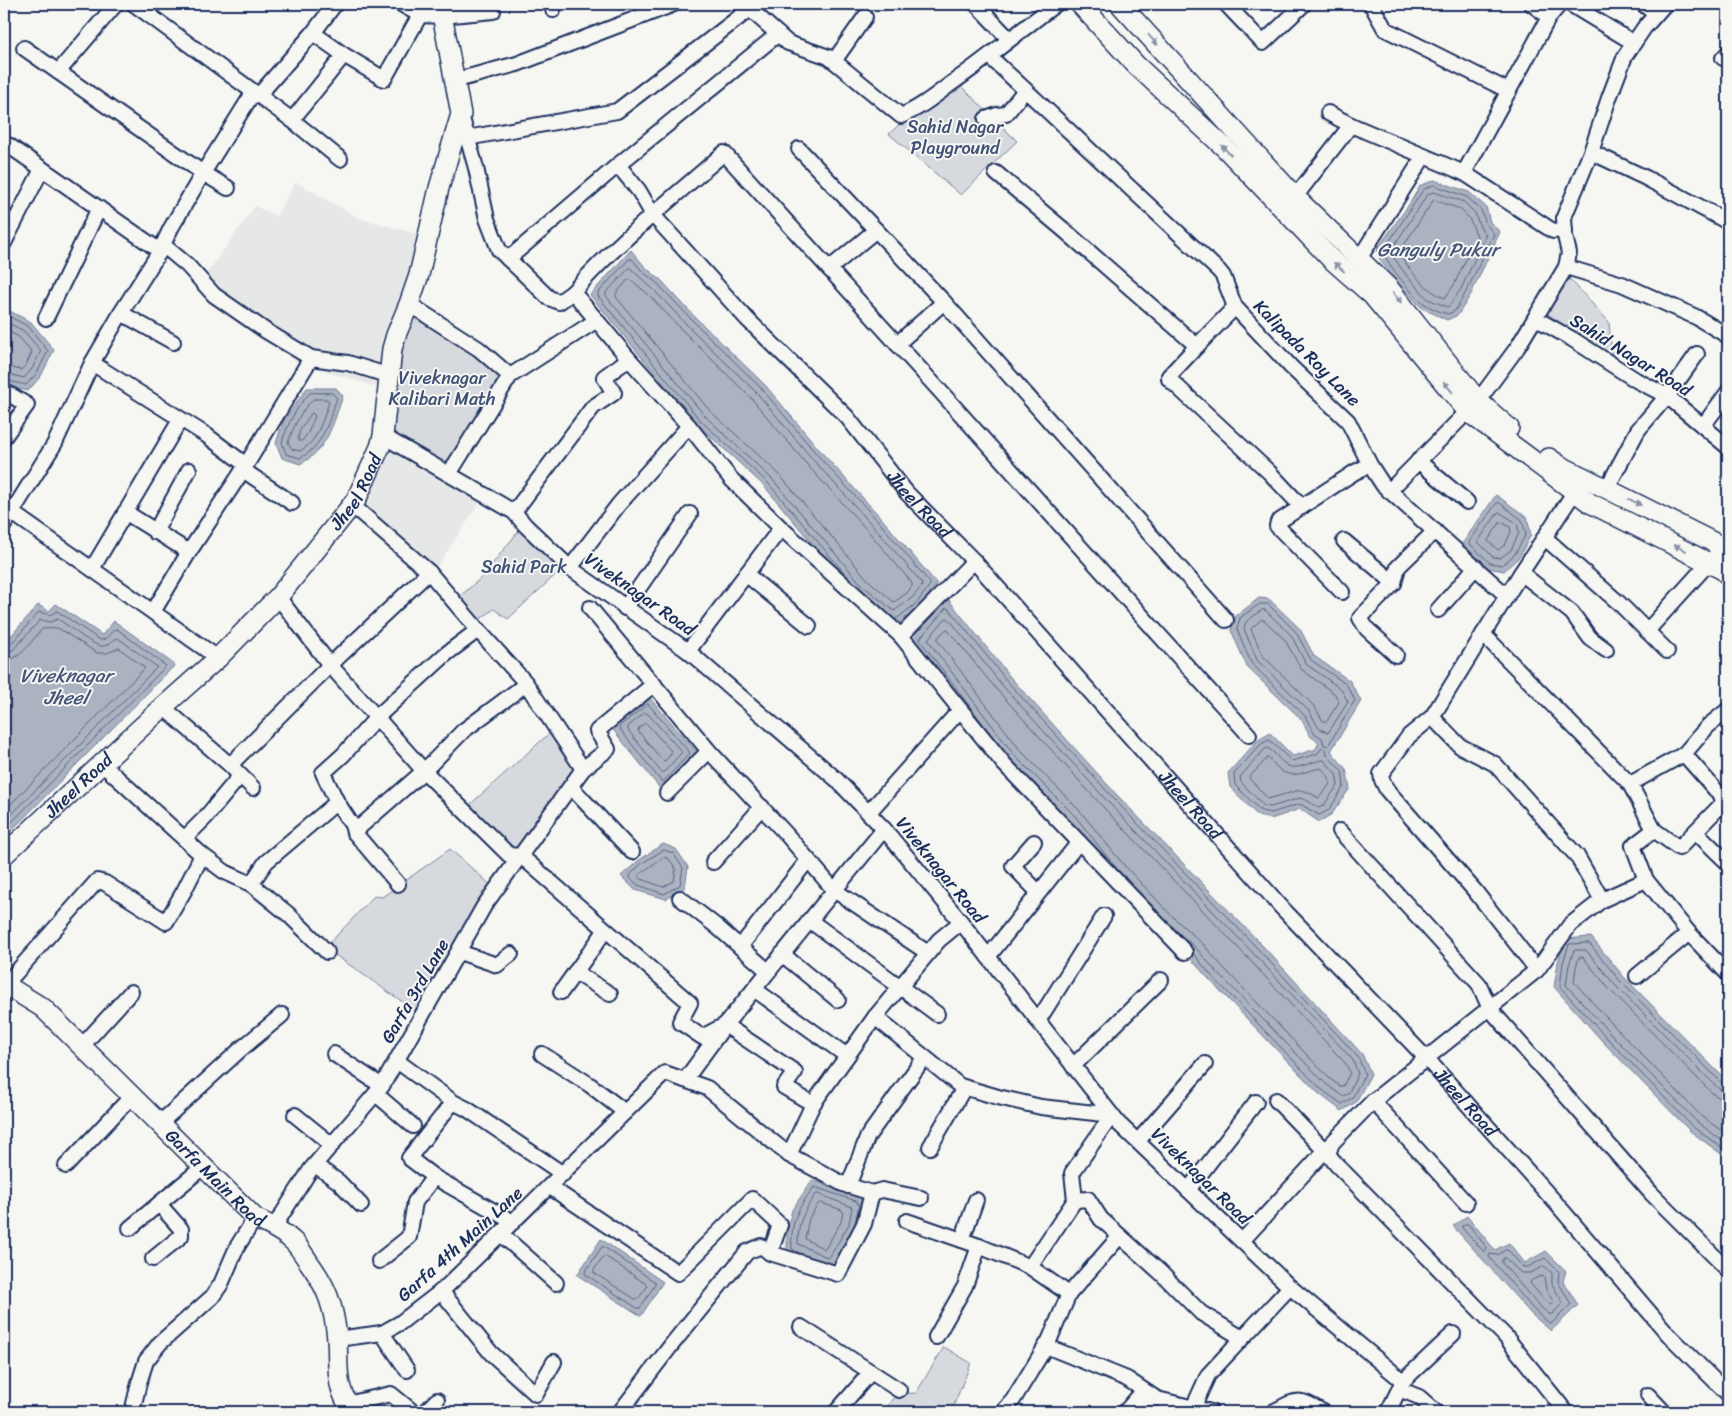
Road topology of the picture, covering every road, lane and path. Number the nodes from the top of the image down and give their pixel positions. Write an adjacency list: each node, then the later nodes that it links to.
1 (116, 4): 32 (street)
2 (134, 4): 36 (street)
3 (335, 4): 24 (street)
4 (401, 4): 21 (street)
5 (674, 4): 33 (street)
6 (976, 4): 26 (street)
7 (1056, 4): 26 (street)
8 (1080, 4): 87 (main road, one-way to 8)
9 (1120, 4): 54 (main road, one-way to 54)
10 (1226, 4): 11 (street)
11 (1304, 4)
12 (1371, 4): 35 (street)
13 (1532, 4): 23 (street)
14 (1560, 4): 23 (street)
15 (1570, 4): 27 (street)
16 (1643, 4): 18 (street)
17 (750, 6): 25 (street); 42 (street)
18 (1661, 9): 27 (street)
19 (441, 10): 20 (street); 21 (street); 33 (main road, Jheel Road)
20 (493, 11)
21 (420, 15): 29 (street)
22 (865, 17): 31 (street)
23 (1549, 17): 35 (street)
24 (313, 33): 29 (street); 36 (street)
25 (778, 34): 31 (street); 48 (street)
26 (1009, 40): 30 (street)
27 (1634, 44): 45 (street)
28 (24, 48): 32 (street)
29 (344, 55): 39 (street)
30 (989, 56): 31 (street); 34 (street, Kalipada Roy Lane)
31 (834, 61)
32 (58, 72): 52 (street)
33 (453, 81): 38 (main road, Jheel Road)
34 (1025, 90): 40 (street); 69 (street, Kalipada Roy Lane)
35 (1509, 91): 51 (street)
36 (256, 94): 39 (street); 52 (street)
37 (1328, 113): 41 (street)
38 (461, 114): 42 (street); 68 (main road, Jheel Road)
39 (292, 120): 47 (street)
40 (986, 120)
41 (1351, 125): 46 (street); 54 (street)
42 (467, 138): 62 (street)
43 (8, 145): 49 (street)
44 (799, 149): 58 (street)
45 (1591, 152): 57 (street); 59 (street)
46 (1424, 156): 51 (street); 63 (street)
47 (340, 159)
48 (618, 165): 56 (street, Jheel Road); 62 (street)
49 (42, 169): 55 (street); 60 (street)
50 (996, 173): 77 (street)
51 (1464, 173): 59 (street)
52 (203, 174): 53 (street); 61 (street)
53 (228, 188)
54 (1295, 197): 63 (main road)
55 (99, 208): 61 (street); 71 (street)
56 (653, 215): 65 (street); 66 (street); 118 (street, Jheel Road)
57 (1728, 222)
58 (876, 230): 65 (street); 67 (street)
59 (1565, 230): 64 (street)
60 (4, 243)
61 (162, 248): 70 (street); 79 (street)
62 (508, 259): 66 (street)
63 (1359, 259): 87 (main road, one-way to 87)
64 (1566, 267): 72 (street); 74 (street)
65 (829, 269): 76 (street)
66 (573, 292): 73 (street)
67 (944, 302): 76 (street); 134 (street)
68 (409, 304): 82 (main road, Jheel Road); 83 (street)
69 (1235, 307): 77 (street); 95 (street, Kalipada Roy Lane)
70 (121, 312): 75 (street); 81 (street)
71 (46, 318)
72 (1535, 318): 86 (street, Sahid Nagar Road); 87 (street)
73 (597, 320): 80 (street); 83 (street)
74 (1728, 336)
75 (173, 342)
76 (897, 344): 153 (street)
77 (1197, 346): 105 (street)
78 (1697, 354): 86 (street)
79 (311, 358): 82 (street); 96 (street)
80 (629, 359): 89 (street); 108 (street)
81 (92, 363): 88 (street); 106 (street)
82 (390, 376): 91 (main road, Jheel Road)
83 (510, 376): 98 (street)
84 (4, 391): 92 (street)
85 (1728, 392): 90 (street)
86 (1667, 396): 90 (street, Sahid Nagar Road); 99 (street)
87 (1473, 406): 94 (street); 99 (main road); 101 (main road)
88 (180, 420): 96 (street); 107 (street)
89 (689, 426): 111 (street); 120 (street)
90 (1703, 426): 93 (street, Sahid Nagar Road)
91 (383, 436): 98 (street, Viveknagar Road); 104 (main road, Jheel Road)
92 (4, 438)
93 (1728, 447)
94 (1418, 461): 100 (street); 102 (street)
95 (1370, 465): 100 (street, Kalipada Roy Lane); 105 (street)
96 (245, 468): 103 (street); 117 (street)
97 (189, 470): 113 (street)
98 (449, 474): 108 (street, Viveknagar Road)
99 (1607, 488): 116 (main road, one-way to 116)
100 (1389, 491): 112 (street, Kalipada Roy Lane)
101 (1575, 491): 114 (street); 121 (main road, one-way to 101)
102 (1467, 502)
103 (292, 503)
104 (353, 506): 123 (street); 129 (main road, Jheel Road)
105 (1302, 507): 127 (street)
106 (8, 510): 110 (street); 122 (street)
107 (125, 512): 113 (street); 122 (street)
108 (514, 512): 120 (street, Viveknagar Road)
109 (690, 514): 131 (street)
110 (4, 525)
111 (781, 528): 125 (street); 139 (street)
112 (1435, 531): 119 (street, Kalipada Roy Lane); 126 (street)
113 (155, 532): 117 (street)
114 (1545, 538): 124 (street); 137 (street)
115 (1344, 541): 126 (street)
116 (1725, 549): 121 (street)
117 (189, 552): 133 (street)
118 (974, 561): 139 (street); 228 (street, Jheel Road)
119 (1476, 567): 128 (street, Kalipada Roy Lane); 132 (street)
120 (570, 568): 131 (street, Viveknagar Road)
121 (1720, 569): 137 (street)
122 (92, 570): 133 (street)
123 (429, 572): 136 (street); 145 (street)
124 (1521, 573): 128 (street); 140 (street)
125 (746, 574): 135 (street); 141 (street)
126 (1394, 583): 143 (street)
127 (1342, 592)
128 (1507, 596): 138 (street)
129 (278, 597): 144 (main road, Jheel Road); 145 (street)
130 (590, 608): 147 (street)
131 (625, 608): 141 (street, Viveknagar Road)
132 (1438, 610)
133 (153, 612): 144 (street)
134 (1226, 620)
135 (809, 626)
136 (478, 630): 146 (street); 151 (street)
137 (1647, 631): 142 (street)
138 (1483, 634): 152 (street); 161 (street)
139 (901, 636): 149 (street)
140 (1606, 650)
141 (688, 651): 168 (street, Viveknagar Road)
142 (1667, 651)
143 (1396, 655)
144 (218, 658): 148 (main road, Jheel Road)
145 (330, 665): 151 (street); 157 (street)
146 (526, 684): 158 (street); 159 (street)
147 (654, 684): 154 (street); 158 (street, Garfa 3rd Lane)
148 (163, 707): 156 (main road, Jheel Road); 157 (street)
149 (960, 710): 168 (street); 176 (street)
150 (1728, 710): 155 (street)
151 (378, 716): 159 (street); 165 (street)
152 (1432, 716): 190 (street); 204 (street)
153 (1249, 735)
154 (709, 751): 164 (street); 167 (street)
155 (1684, 754): 161 (street); 166 (street)
156 (102, 764): 174 (street); 178 (main road, Jheel Road)
157 (230, 765): 160 (street)
158 (583, 769): 162 (street, Garfa 3rd Lane)
159 (424, 771): 172 (street); 180 (street)
160 (240, 776): 163 (street); 174 (street)
161 (1630, 784): 170 (street)
162 (571, 787): 177 (street); 180 (street, Garfa 3rd Lane)
163 (253, 788)
164 (667, 793)
165 (337, 802): 172 (street); 185 (street)
166 (1727, 803): 173 (street)
167 (762, 807): 181 (street); 182 (street)
168 (869, 812): 169 (street, Viveknagar Road)
169 (884, 829): 187 (street); 193 (street, Viveknagar Road)
170 (1654, 830): 173 (street); 184 (street)
171 (1340, 831): 217 (street)
172 (354, 832): 186 (street)
173 (1696, 832): 183 (street)
174 (184, 838): 179 (street)
175 (1034, 842): 188 (street)
176 (1079, 842): 188 (street); 199 (street)
177 (632, 852)
178 (4, 855)
179 (202, 855): 185 (street); 210 (street)
180 (521, 856): 194 (street); 198 (street, Garfa 3rd Lane)
181 (808, 860): 187 (street); 196 (street)
182 (713, 862)
183 (1728, 863)
184 (1646, 880): 190 (street); 195 (street)
185 (251, 884): 197 (street)
186 (398, 884)
187 (834, 890): 192 (street); 200 (street)
188 (1038, 892): 203 (street)
189 (680, 898): 196 (street)
190 (1602, 900): 204 (street)
191 (1104, 916): 221 (street)
192 (809, 920): 202 (street); 211 (street)
193 (961, 922): 200 (street); 203 (street, Viveknagar Road)
194 (605, 930): 205 (street); 222 (street)
195 (1689, 933): 207 (street); 208 (street)
196 (740, 947): 206 (street)
197 (328, 952)
198 (459, 952): 201 (street); 229 (street, Garfa 3rd Lane)
199 (1185, 952)
200 (928, 953): 211 (street)
201 (511, 954)
202 (782, 954): 206 (street); 216 (street)
203 (988, 957): 221 (street, Viveknagar Road)
204 (1537, 970): 217 (street)
205 (575, 972): 214 (street); 215 (street)
206 (768, 972): 212 (street)
207 (1728, 974)
208 (1637, 976)
209 (1161, 980): 231 (street)
210 (4, 985): 223 (main road, Garfa Main Road)
211 (900, 986): 218 (street); 220 (street)
212 (754, 989): 222 (street); 226 (street)
213 (131, 992): 223 (street)
214 (561, 992)
215 (610, 994)
216 (838, 1000)
217 (1490, 1009): 228 (street); 280 (street)
218 (936, 1014)
219 (282, 1015): 244 (street)
220 (874, 1017): 226 (street); 227 (street)
221 (1038, 1021): 231 (street, Viveknagar Road)
222 (725, 1025): 232 (street); 240 (street)
223 (81, 1047): 235 (main road, Garfa Main Road)
224 (334, 1054): 234 (street)
225 (542, 1054): 241 (street)
226 (847, 1056): 240 (street)
227 (924, 1058): 233 (street); 256 (street)
228 (1426, 1060): 237 (street); 297 (street, Jheel Road)
229 (397, 1061): 234 (street, Garfa 3rd Lane); 238 (street)
230 (1205, 1064): 246 (street)
231 (1073, 1066): 242 (street, Viveknagar Road)
232 (685, 1080): 241 (street, Garfa 4th Main Lane); 250 (street)
233 (964, 1088): 242 (street); 248 (street)
234 (379, 1090): 245 (street); 247 (street, Garfa 3rd Lane)
235 (131, 1097): 244 (main road, Garfa Main Road); 252 (street)
236 (1276, 1100): 249 (street)
237 (1373, 1101): 249 (street); 263 (street)
238 (453, 1102): 254 (street); 255 (street)
239 (1256, 1102): 258 (street)
240 (813, 1104): 250 (street)
241 (625, 1112): 254 (street, Garfa 4th Main Lane)
242 (1112, 1115): 246 (street, Viveknagar Road); 262 (street)
243 (294, 1116): 247 (street)
244 (159, 1124): 253 (main road, Garfa Main Road)
245 (413, 1126)
246 (1138, 1141): 258 (street, Viveknagar Road)
247 (332, 1145): 251 (street, Garfa 3rd Lane)
248 (930, 1147)
249 (1329, 1149): 274 (street); 315 (street)
250 (789, 1155): 256 (street)
251 (315, 1165): 265 (street); 269 (street, Garfa 3rd Lane)
252 (66, 1166)
253 (203, 1167): 264 (street); 266 (main road, Garfa Main Road)
254 (562, 1174): 257 (street, Garfa 4th Main Lane)
255 (434, 1177): 268 (street); 278 (street)
256 (848, 1186): 259 (street)
257 (550, 1187): 268 (street, Garfa 4th Main Lane); 276 (street)
258 (1188, 1190): 274 (street, Viveknagar Road)
259 (872, 1193): 260 (street); 276 (street)
260 (921, 1198)
261 (976, 1200): 273 (street)
262 (1075, 1200): 272 (street); 279 (street)
263 (1466, 1203)
264 (159, 1204): 270 (street); 277 (street)
265 (361, 1205)
266 (255, 1218): 269 (main road, Garfa Main Road); 303 (street)
267 (907, 1220): 273 (street)
268 (513, 1222): 271 (street, Garfa 4th Main Lane)
269 (274, 1227): 290 (main road, Garfa Main Road)
270 (130, 1228)
271 (501, 1234): 281 (street); 283 (street, Garfa 4th Main Lane)
272 (1120, 1236): 284 (street); 289 (street)
273 (962, 1240): 275 (street)
274 (1242, 1241): 282 (street, Viveknagar Road)
275 (979, 1246): 279 (street); 288 (street)
276 (770, 1253): 306 (street)
277 (153, 1259)
278 (379, 1261)
279 (1030, 1268): 284 (street)
280 (1728, 1270)
281 (556, 1283)
282 (1290, 1287): 289 (street); 295 (street, Viveknagar Road)
283 (441, 1291): 286 (street, Garfa 4th Main Lane); 292 (street)
284 (1070, 1294): 291 (street)
285 (801, 1327): 294 (street)
286 (382, 1333): 290 (street, Garfa 4th Main Lane); 293 (street)
287 (1453, 1334): 295 (street)
288 (936, 1337)
289 (1242, 1338): 302 (street)
290 (337, 1339): 301 (main road, Garfa Main Road)
291 (1046, 1346): 299 (street); 308 (street)
292 (554, 1362)
293 (407, 1370)
294 (871, 1372): 296 (street); 307 (street)
295 (1399, 1389): 313 (street); 314 (street, Viveknagar Road)
296 (899, 1390)
297 (1728, 1394)
298 (1648, 1395): 316 (street)
299 (1156, 1399): 302 (street); 309 (street)
300 (437, 1400): 305 (street)
301 (350, 1408): 304 (street)
302 (1193, 1408): 310 (street)
303 (132, 1412)
304 (413, 1412)
305 (425, 1412)
306 (620, 1412)
307 (836, 1412)
308 (1003, 1412)
309 (1126, 1412)
310 (1211, 1412)
311 (1273, 1412): 312 (street)
312 (1323, 1412)
313 (1388, 1412)
314 (1436, 1412)
315 (1566, 1412)
316 (1664, 1412)

